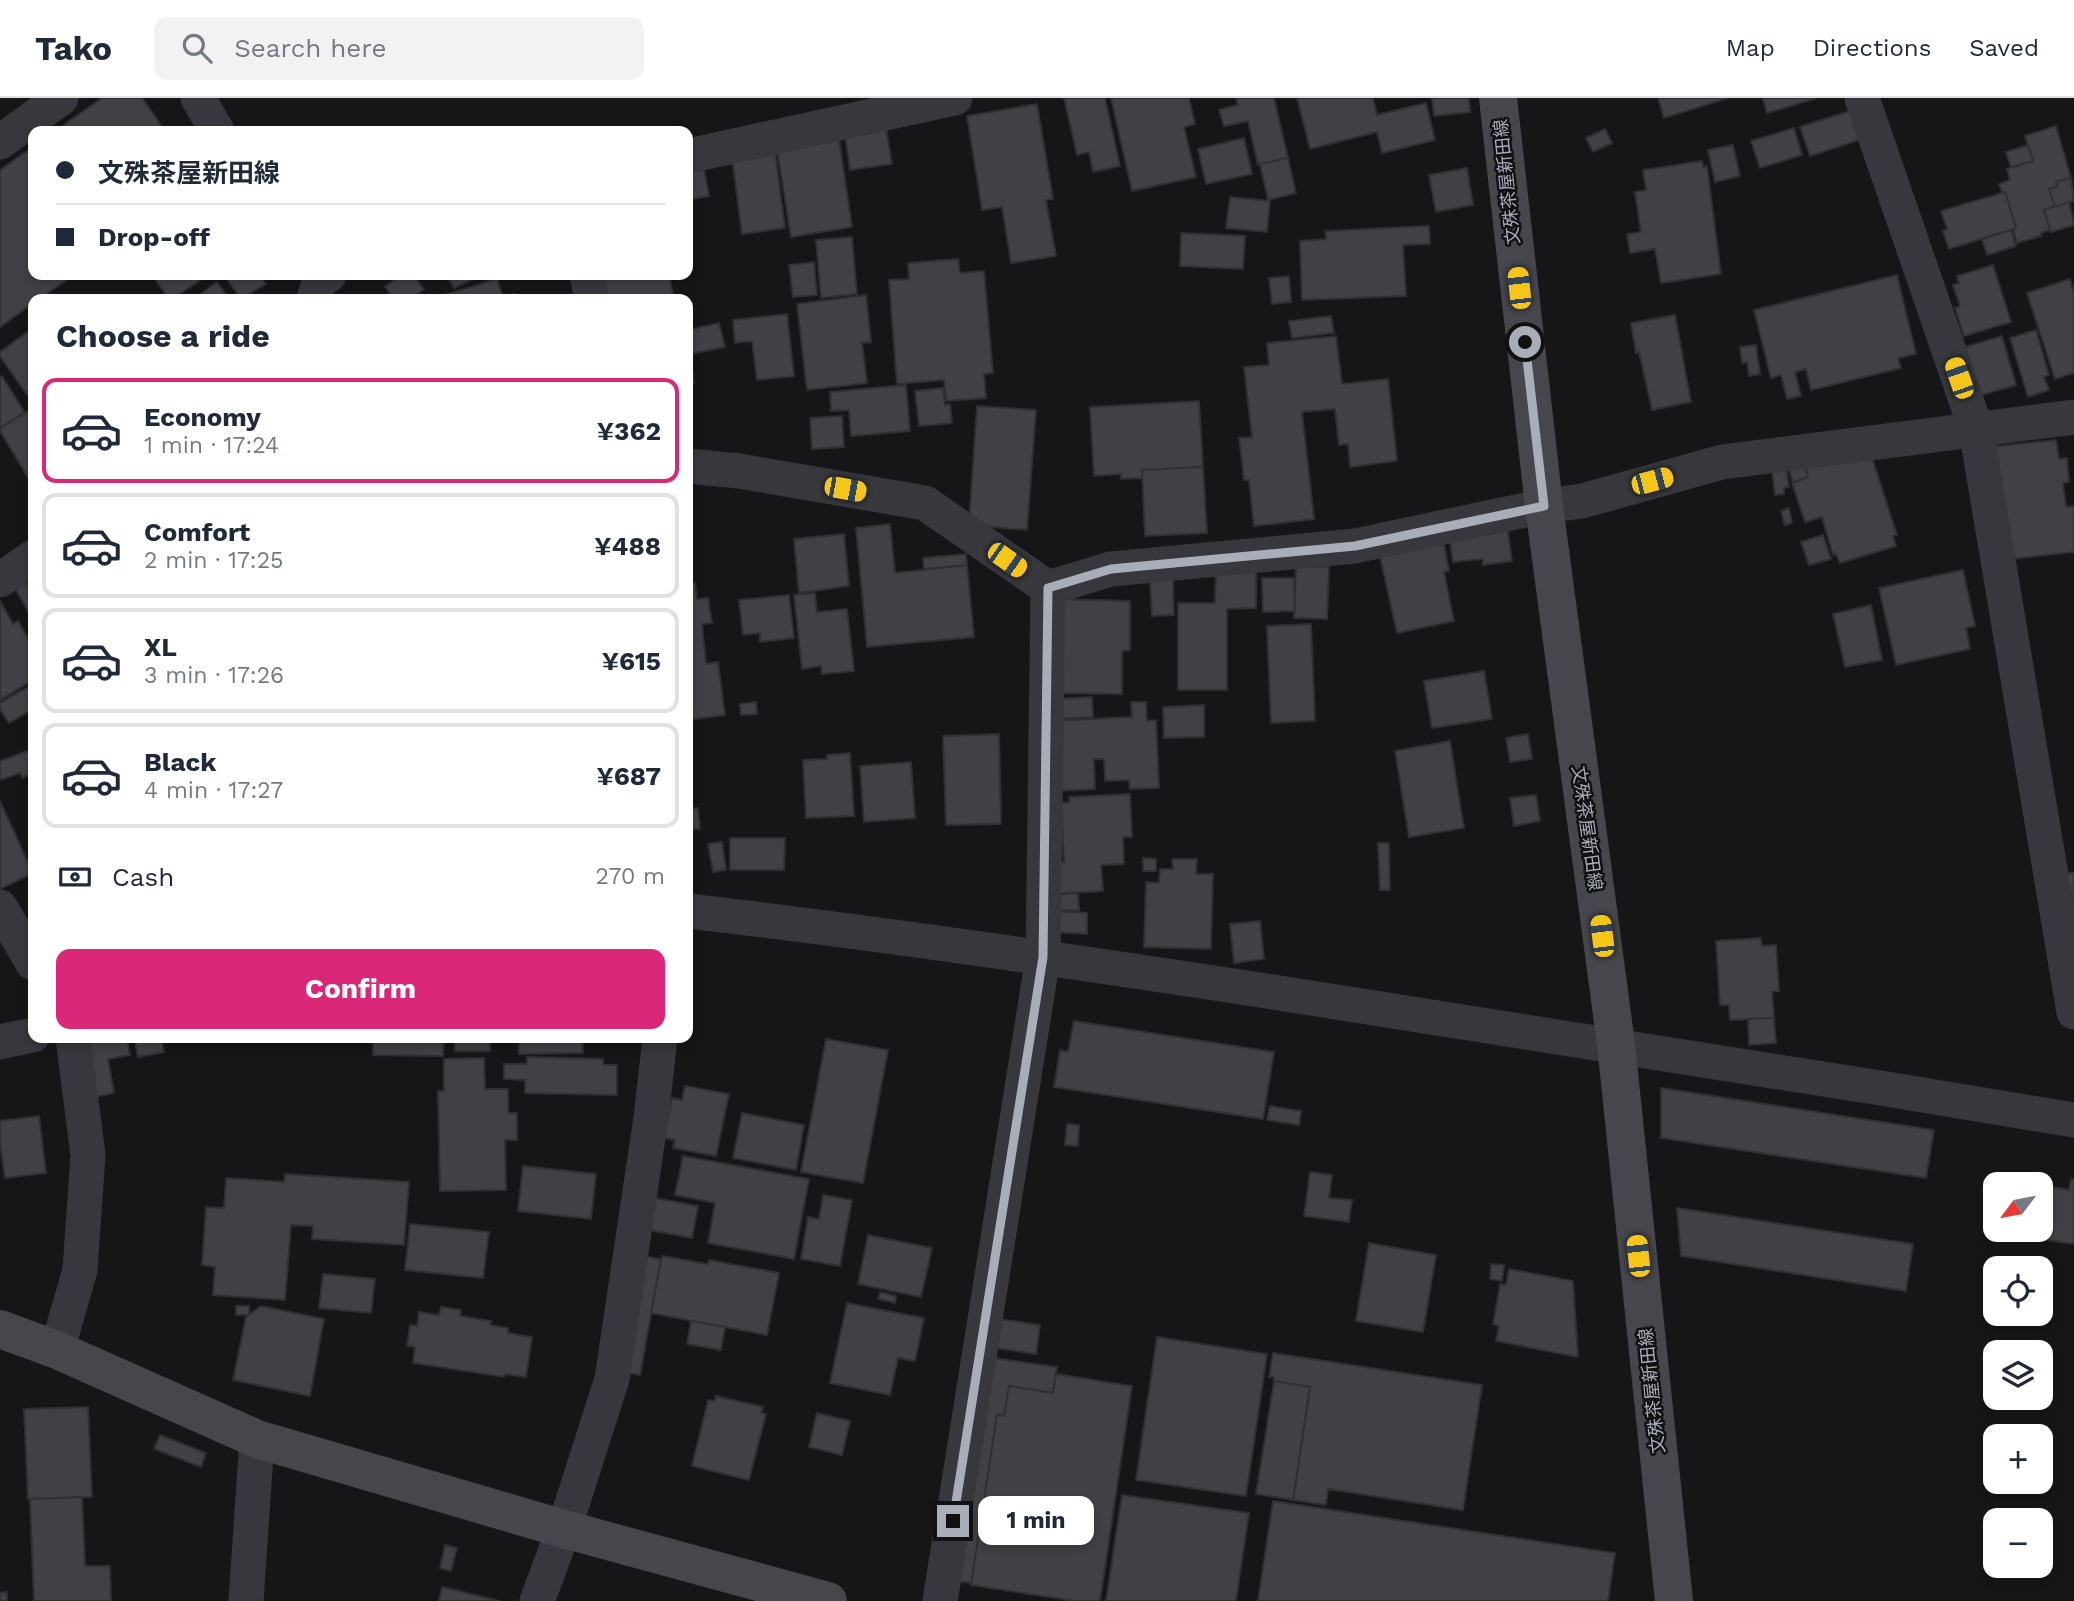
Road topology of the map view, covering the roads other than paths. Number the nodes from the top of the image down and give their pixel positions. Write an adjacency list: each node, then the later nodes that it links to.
1 (61, 98): 7 (street)
2 (198, 98): 6 (street)
3 (955, 98): 8 (street)
4 (1498, 98): 12 (main road, 文殊茶屋新田線)
5 (1862, 98): 10 (street)
6 (214, 126)
7 (0, 142)
8 (693, 155)
9 (2074, 417): 10 (street)
10 (1976, 429): 12 (street); 20 (street)
11 (693, 466): 15 (street)
12 (1544, 506): 15 (street); 25 (main road, 文殊茶屋新田線)
13 (28, 560): 14 (street)
14 (0, 580)
15 (1048, 588): 19 (street)
16 (0, 907): 18 (street)
17 (693, 912): 19 (street)
18 (28, 955)
19 (1043, 957): 25 (street); 34 (street)
20 (2074, 1012)
21 (28, 1036): 22 (street)
22 (0, 1042)
23 (74, 1043): 28 (street)
24 (659, 1043): 30 (street)
25 (1616, 1044): 26 (street); 35 (main road, 文殊茶屋新田線)
26 (2074, 1120)
27 (0, 1329): 28 (main road)
28 (57, 1350): 29 (main road)
29 (257, 1439): 30 (main road); 31 (street)
30 (564, 1530): 32 (street); 33 (main road)
31 (246, 1601)
32 (537, 1601)
33 (828, 1601)
34 (940, 1601)
35 (1674, 1601)

